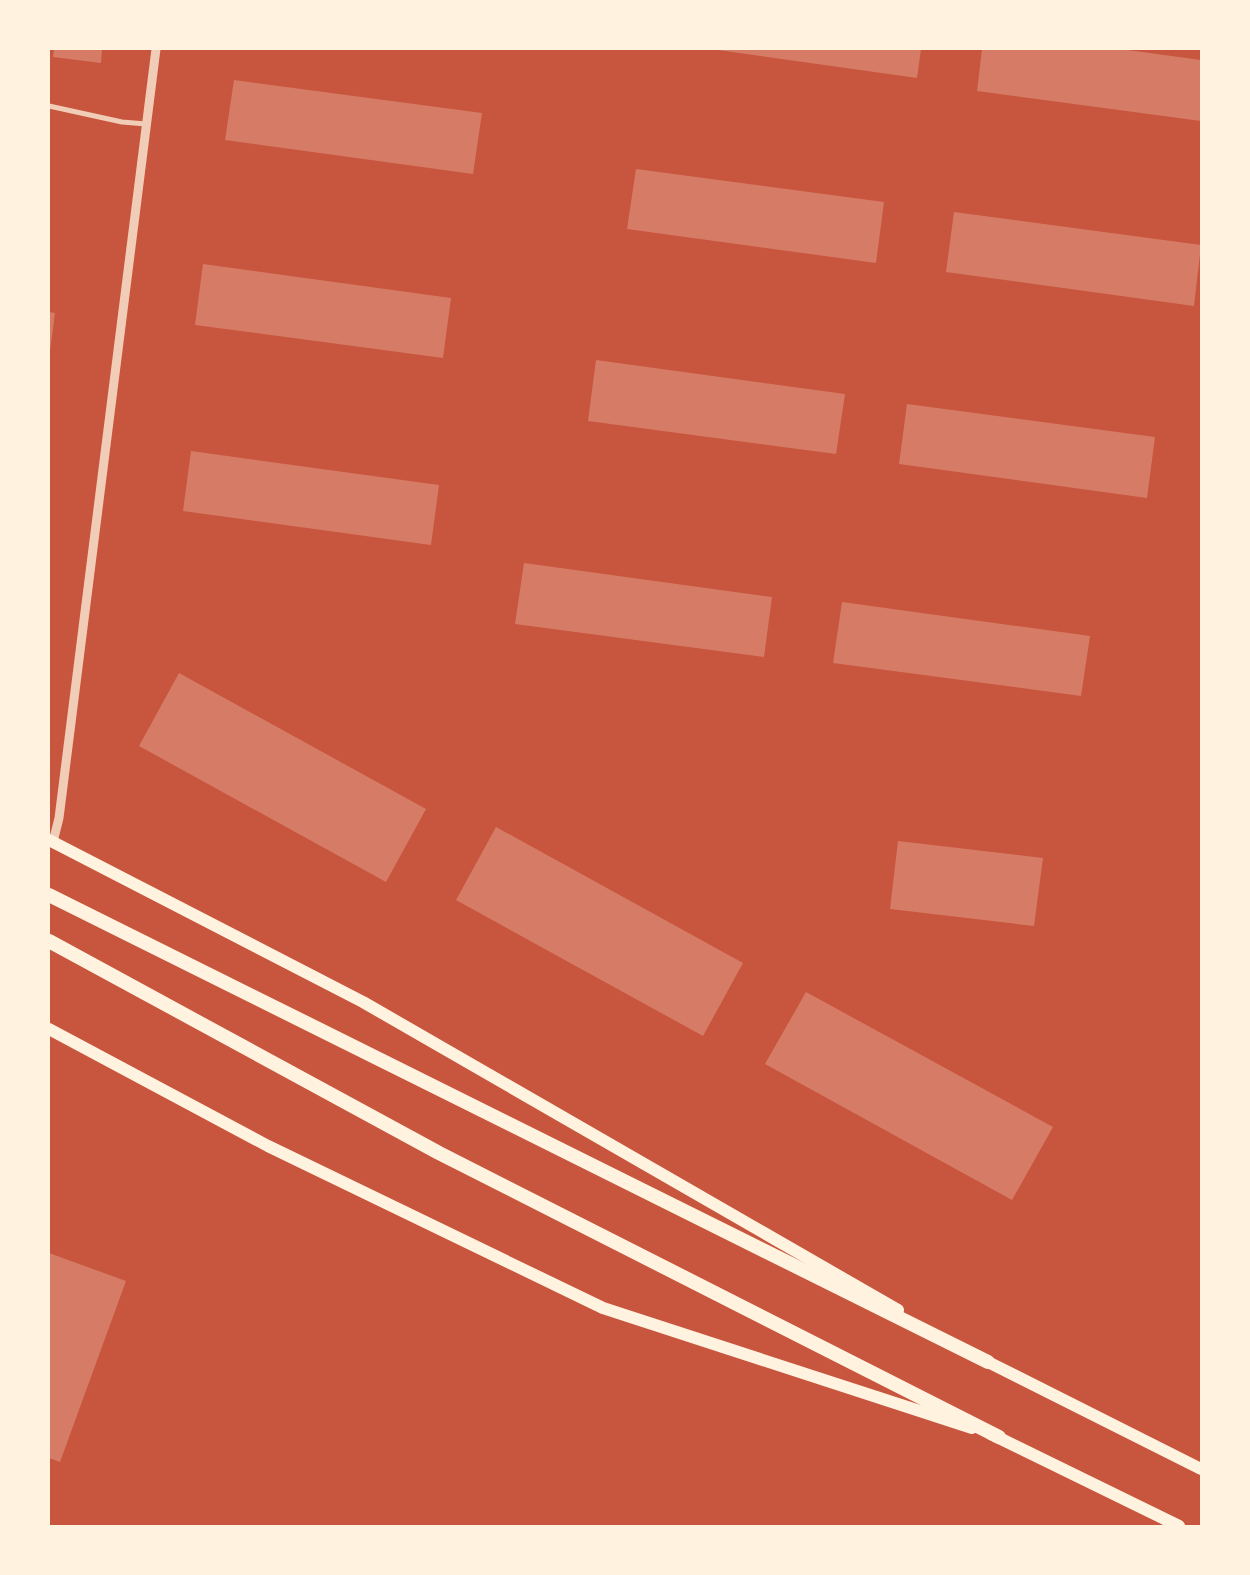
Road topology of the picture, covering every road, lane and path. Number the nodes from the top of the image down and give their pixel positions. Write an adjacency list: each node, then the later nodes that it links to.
1 (156, 49): 3 (street)
2 (49, 106): 3 (street)
3 (146, 124): 4 (street)
4 (51, 841): 8 (main road)
5 (49, 895): 8 (highway)
6 (49, 941): 9 (highway)
7 (49, 1029): 9 (main road)
8 (988, 1362): 10 (main road)
9 (999, 1437): 11 (main road)
10 (1201, 1469)
11 (1179, 1526)

